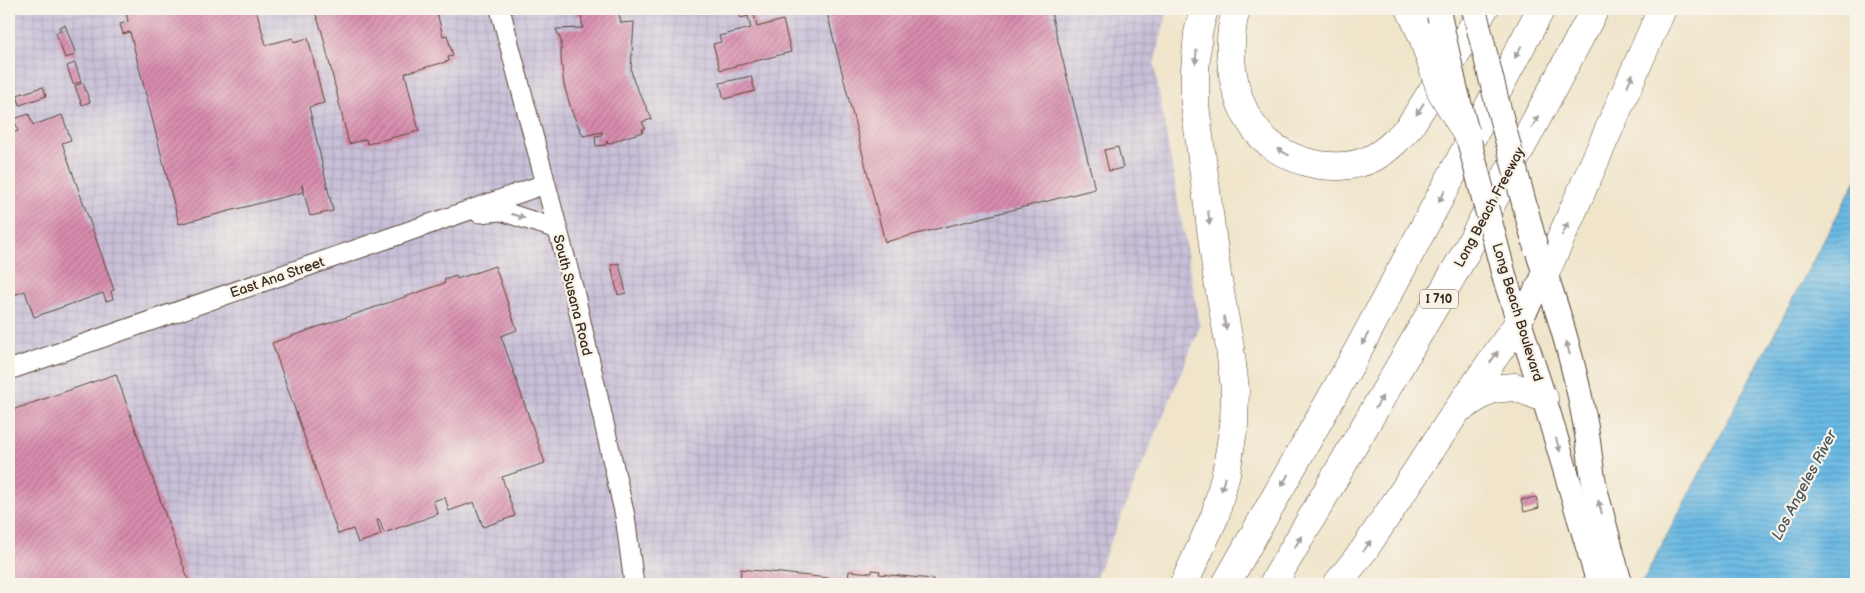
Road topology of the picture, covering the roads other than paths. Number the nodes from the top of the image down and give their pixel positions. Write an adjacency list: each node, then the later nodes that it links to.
1 (500, 9): 13 (street, South Susana Road)
2 (1204, 9): 23 (highway, one-way to 23)
3 (1236, 9): 6 (highway, one-way to 3)
4 (1410, 9): 10 (highway)
5 (1474, 9): 11 (main road, Long Beach Boulevard, bridge)
6 (1484, 9)
7 (1541, 9): 24 (highway, one-way to 24)
8 (1595, 9): 25 (highway, Long Beach Freeway / I 710, one-way to 8)
9 (1662, 9): 16 (highway, one-way to 9)
10 (1440, 17): 11 (main road); 12 (highway, bridge)
11 (1497, 102): 16 (main road, Long Beach Boulevard, bridge)
12 (1468, 136): 17 (main road, Long Beach Boulevard, bridge)
13 (545, 184): 14 (street, East Ana Street); 15 (street, South Susana Road)
14 (453, 216): 15 (street, one-way to 15); 18 (street, East Ana Street)
15 (557, 228): 22 (street, South Susana Road)
16 (1545, 274): 17 (main road); 21 (main road, Long Beach Boulevard, one-way to 16)
17 (1519, 322): 19 (main road, Long Beach Boulevard); 20 (highway, one-way to 17)
18 (9, 370)
19 (1544, 398): 20 (highway); 21 (main road, Long Beach Boulevard, one-way to 21)
20 (1456, 412): 26 (highway, one-way to 20)
21 (1602, 556): 27 (main road, Long Beach Boulevard); 28 (main road, Long Beach Boulevard)
22 (634, 584)
23 (1184, 584)
24 (1226, 584)
25 (1273, 584)
26 (1337, 584)
27 (1599, 584)
28 (1620, 584)

